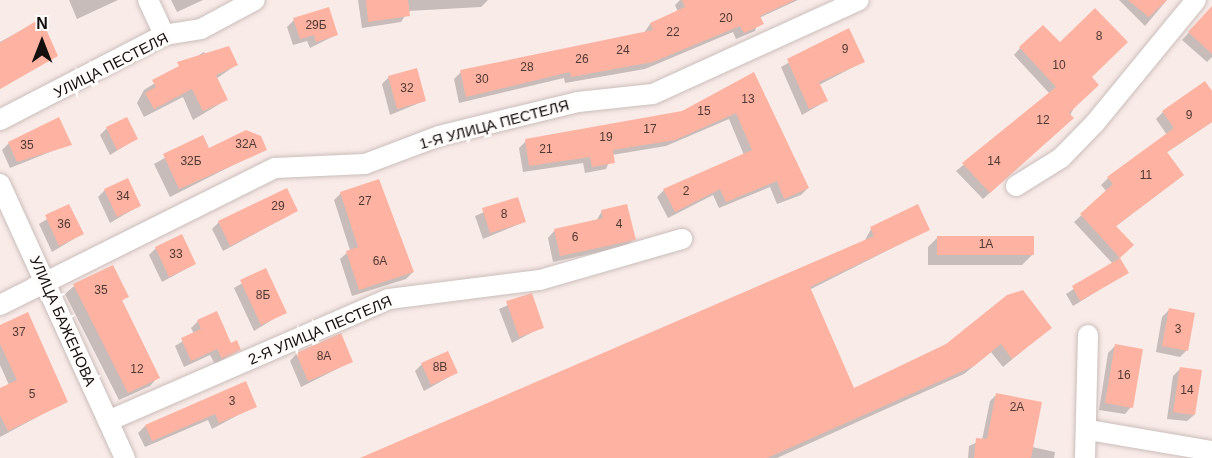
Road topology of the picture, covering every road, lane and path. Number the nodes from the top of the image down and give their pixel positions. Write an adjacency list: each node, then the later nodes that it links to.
1 (148, 0): 5 (street)
2 (255, 0): 5 (street, УЛИЦА ПЕСТЕЛЯ)
3 (859, 0): 10 (street, 1-Я УЛИЦА ПЕСТЕЛЯ)
4 (1196, 0): 8 (street)
5 (164, 35): 6 (street, УЛИЦА ПЕСТЕЛЯ)
6 (0, 120)
7 (0, 184): 10 (street, УЛИЦА БАЖЕНОВА)
8 (1016, 186)
9 (682, 240): 13 (street, 2-Я УЛИЦА ПЕСТЕЛЯ)
10 (46, 284): 11 (street, 1-Я УЛИЦА ПЕСТЕЛЯ); 13 (street, УЛИЦА БАЖЕНОВА)
11 (0, 305)
12 (1088, 334): 14 (street)
13 (108, 421): 16 (street, УЛИЦА БАЖЕНОВА)
14 (1089, 430): 15 (street); 17 (street)
15 (1212, 452)
16 (125, 458)
17 (1085, 458)

